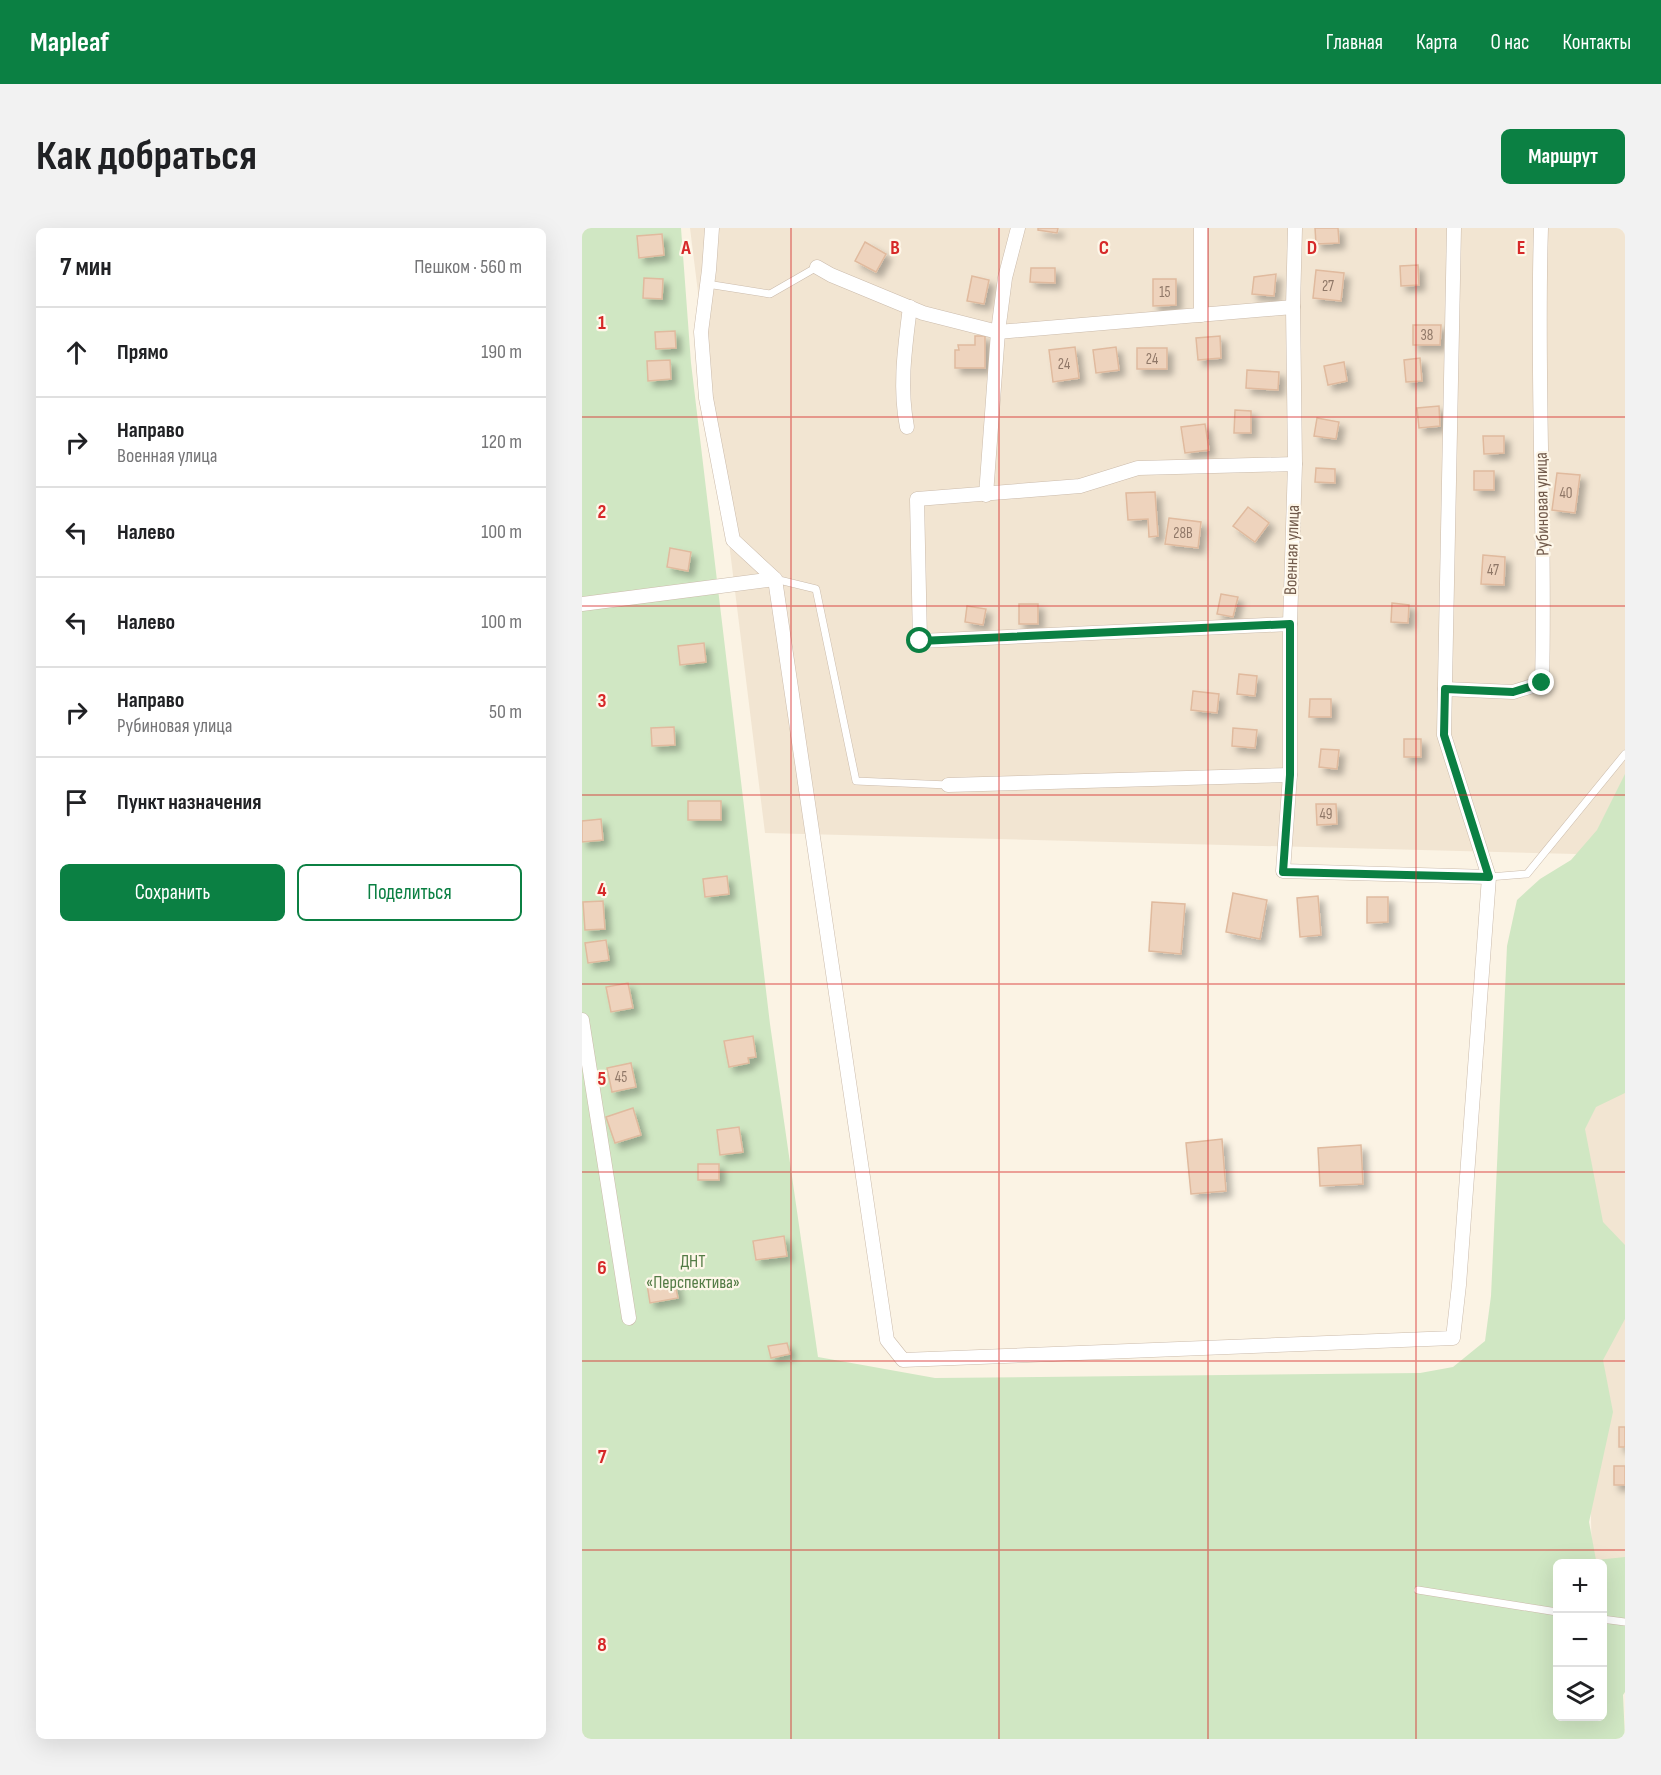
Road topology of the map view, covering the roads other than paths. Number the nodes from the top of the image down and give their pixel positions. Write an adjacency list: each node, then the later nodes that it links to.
1 (712, 228): 8 (street)
2 (1018, 228): 12 (street)
3 (1201, 228): 11 (street)
4 (1295, 228): 10 (street, Военная улица)
5 (1454, 228): 19 (street)
6 (1541, 228): 19 (street, Рубиновая улица)
7 (817, 267): 8 (lane); 9 (street)
8 (707, 284): 16 (street)
9 (910, 307): 12 (street); 13 (street)
10 (1293, 307): 11 (street); 14 (street, Военная улица)
11 (1201, 315): 12 (street)
12 (998, 332): 15 (street)
13 (907, 427)
14 (1295, 464): 15 (street); 18 (street, Военная улица)
15 (986, 495): 18 (street)
16 (775, 579): 17 (street); 22 (lane); 23 (street)
17 (582, 604)
18 (1290, 624): 21 (street, Военная улица)
19 (1445, 689): 23 (street)
20 (1625, 754): 23 (lane)
21 (1290, 775): 22 (street); 23 (street, Военная улица)
22 (948, 785)
23 (1489, 877)
24 (582, 1020): 25 (street)
25 (629, 1318)
26 (1418, 1590): 27 (lane)
27 (1553, 1611)
28 (1607, 1620): 29 (lane)
29 (1625, 1622)

